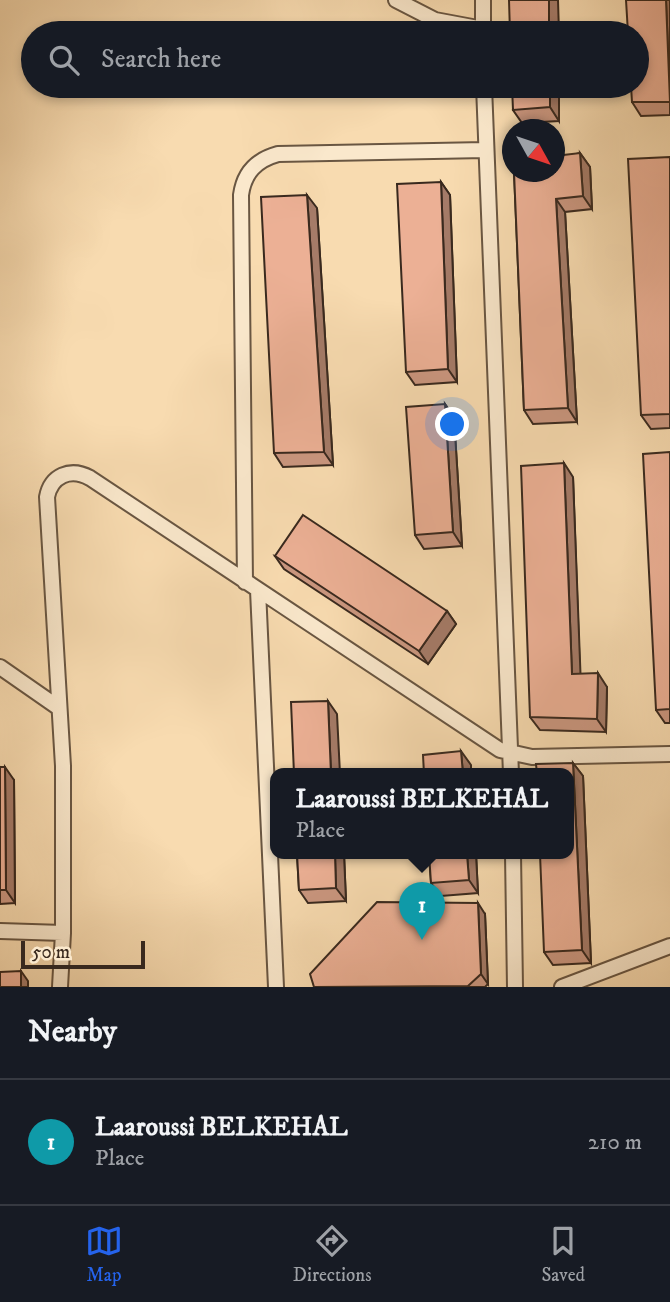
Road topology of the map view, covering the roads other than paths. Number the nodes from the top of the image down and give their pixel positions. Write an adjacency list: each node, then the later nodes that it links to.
1 (396, 0): 3 (street)
2 (483, 0): 4 (street)
3 (439, 21)
4 (483, 21)
5 (484, 98): 6 (street)
6 (485, 149): 7 (street); 10 (street)
7 (251, 586): 9 (street); 10 (street); 18 (street)
8 (0, 667): 9 (street)
9 (59, 708): 15 (street)
10 (510, 754): 11 (street); 12 (street)
11 (670, 754)
12 (511, 768)
13 (513, 859): 19 (street)
14 (0, 931): 15 (street)
15 (63, 933): 17 (street)
16 (670, 946): 20 (street)
17 (60, 987)
18 (276, 987)
19 (516, 987)
20 (562, 987)

